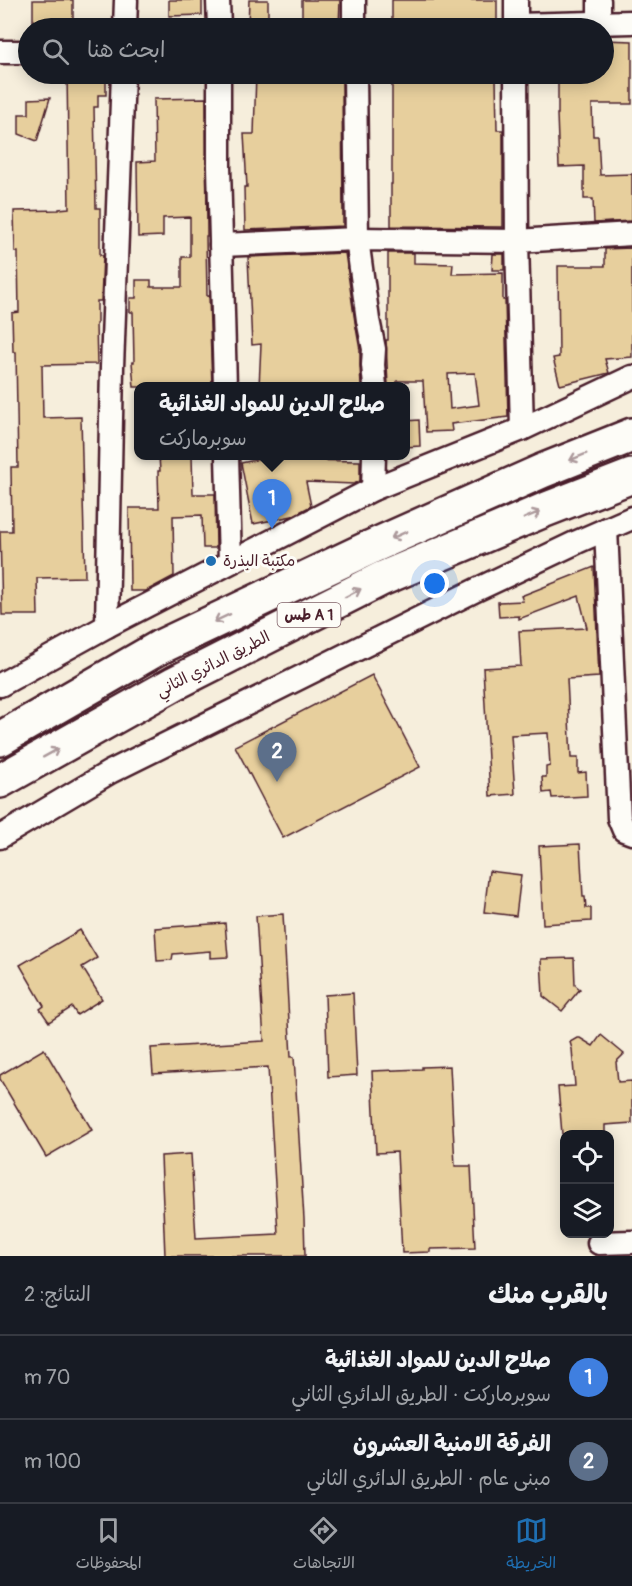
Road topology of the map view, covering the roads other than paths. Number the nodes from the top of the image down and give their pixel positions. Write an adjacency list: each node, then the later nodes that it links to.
1 (126, 0): 6 (street)
2 (218, 0): 7 (street)
3 (354, 0): 8 (street)
4 (516, 0): 9 (street)
5 (599, 0): 10 (street)
6 (125, 18)
7 (219, 18)
8 (354, 18)
9 (516, 18)
10 (599, 18)
11 (632, 22): 12 (street)
12 (614, 23)
13 (0, 52): 14 (street)
14 (18, 52)
15 (123, 84): 35 (street)
16 (219, 84): 22 (street)
17 (355, 84): 20 (street)
18 (516, 84): 21 (street)
19 (632, 234): 21 (street)
20 (357, 238): 21 (street); 22 (street); 25 (street)
21 (517, 241): 26 (street)
22 (221, 245): 24 (street)
23 (632, 377): 26 (street)
24 (225, 382)
25 (375, 382)
26 (522, 429): 31 (street)
27 (632, 435): 37 (highway, طس A 1, one-way to 37)
28 (226, 460): 34 (street)
29 (374, 460): 31 (street)
30 (632, 476): 38 (highway, الطريق الدائري الثاني / طس A 1, one-way to 30)
31 (373, 489): 34 (street)
32 (632, 518): 33 (street)
33 (606, 530): 39 (street); 40 (street)
34 (230, 562): 35 (street)
35 (107, 627): 36 (street)
36 (0, 684)
37 (0, 739)
38 (0, 781)
39 (632, 833)
40 (0, 837)
41 (599, 1242): 42 (street)
42 (632, 1242)

